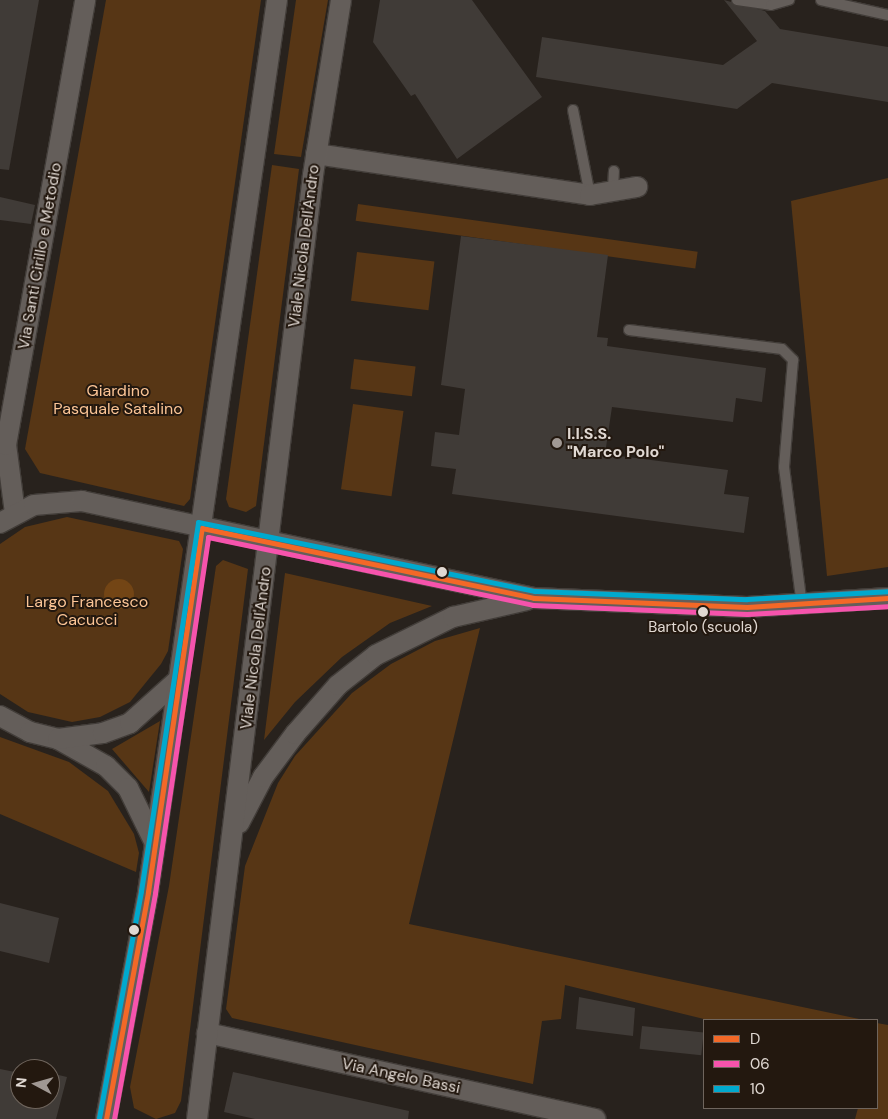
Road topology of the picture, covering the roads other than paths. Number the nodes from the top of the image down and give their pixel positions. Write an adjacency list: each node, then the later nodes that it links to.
1 (85, 0): 13 (street, Via Santi Cirillo e Metodio)
2 (276, 0): 14 (street)
3 (341, 0): 9 (street, Viale Nicola Dell'Andro)
4 (737, 0): 5 (lane)
5 (789, 0)
6 (821, 0): 7 (lane)
7 (888, 15)
8 (573, 110): 11 (lane)
9 (316, 154): 11 (street); 15 (street, Viale Nicola Dell'Andro)
10 (637, 186): 11 (street)
11 (590, 195)
12 (629, 330): 18 (lane)
13 (8, 518): 14 (street)
14 (202, 528): 15 (street); 19 (street)
15 (269, 543): 16 (street); 22 (street, Viale Nicola Dell'Andro)
16 (534, 598): 18 (street); 22 (street)
17 (888, 598): 18 (street)
18 (802, 605)
19 (179, 679): 21 (street); 23 (street)
20 (0, 716): 21 (street)
21 (58, 739): 23 (street)
22 (233, 833): 24 (street, Viale Nicola Dell'Andro)
23 (156, 843): 25 (street)
24 (207, 1033): 26 (street, Viale Nicola Dell'Andro); 27 (street, Via Angelo Bassi)
25 (109, 1117)
26 (197, 1119)
27 (596, 1119)

